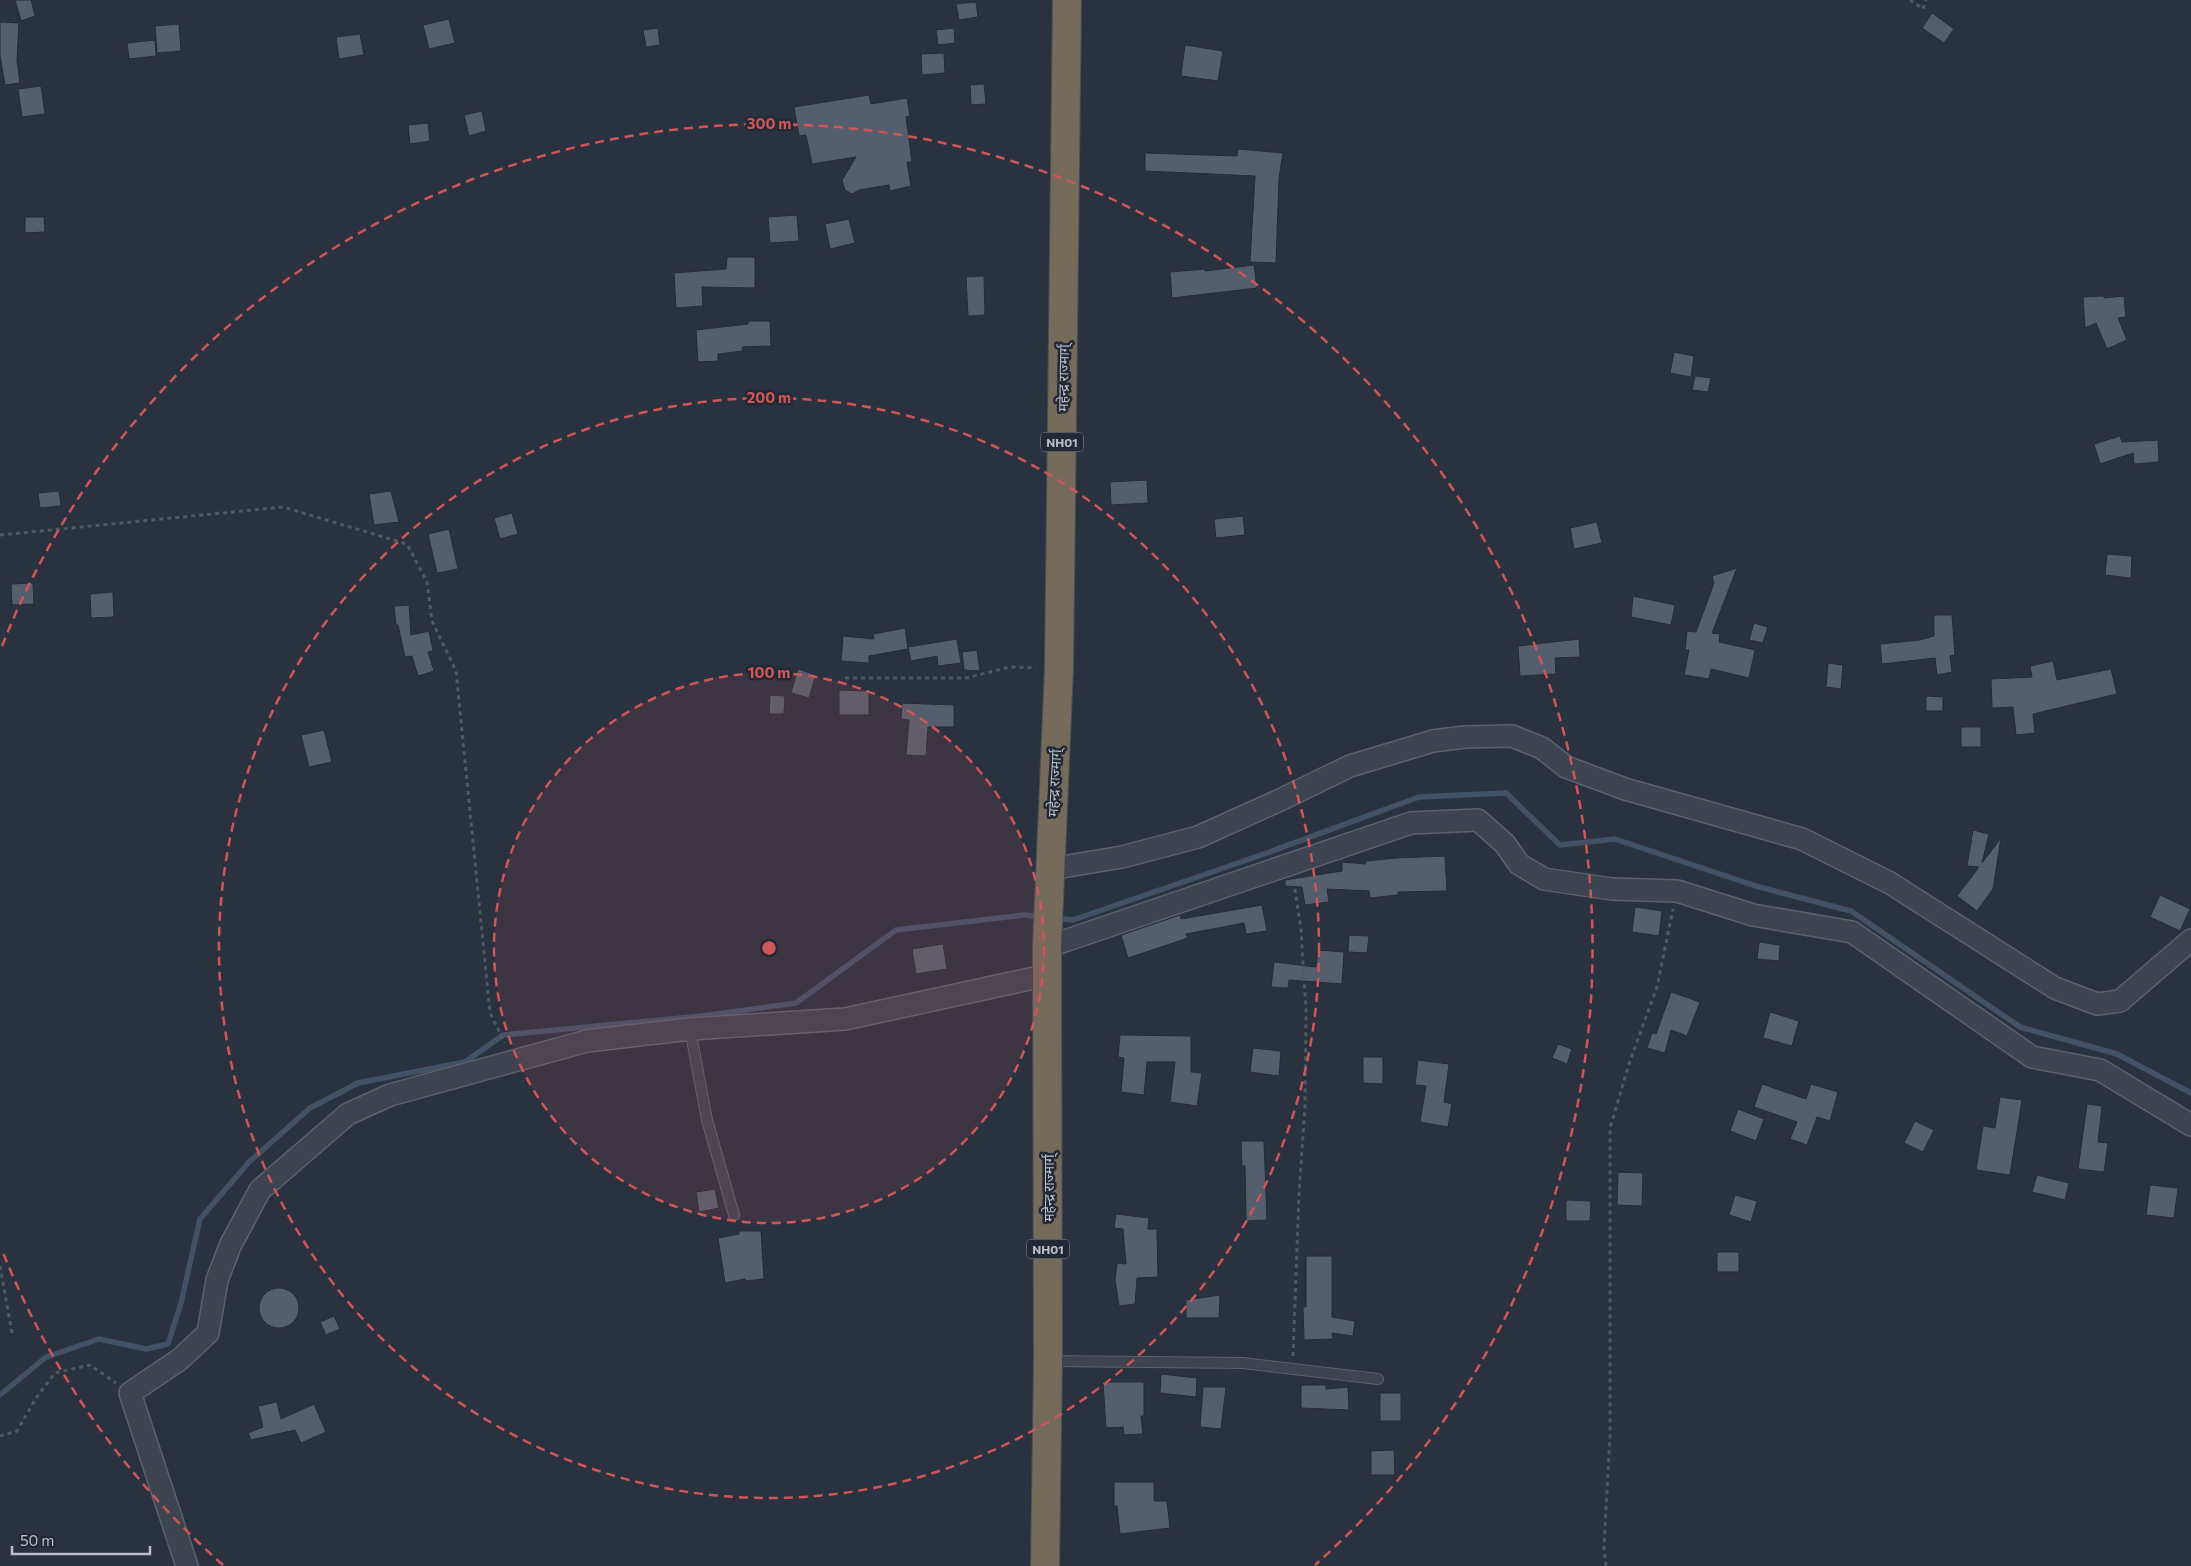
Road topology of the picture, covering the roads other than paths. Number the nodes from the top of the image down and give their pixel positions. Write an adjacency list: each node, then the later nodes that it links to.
1 (1067, 0): 2 (highway, महेन्द्र राज्मार्ग् / NH01)
2 (1050, 877): 3 (highway, महेन्द्र राज्मार्ग् / NH01); 4 (street)
3 (1048, 940): 5 (highway, महेन्द्र राज्मार्ग् / NH01); 7 (street)
4 (2191, 940)
5 (1048, 975): 6 (street); 9 (highway, महेन्द्र राज्मार्ग् / NH01)
6 (690, 1029): 8 (lane); 11 (street)
7 (2191, 1125)
8 (734, 1215)
9 (1048, 1361): 10 (lane); 12 (highway, महेन्द्र राज्मार्ग् / NH01)
10 (1378, 1379)
11 (187, 1566)
12 (1045, 1566)

